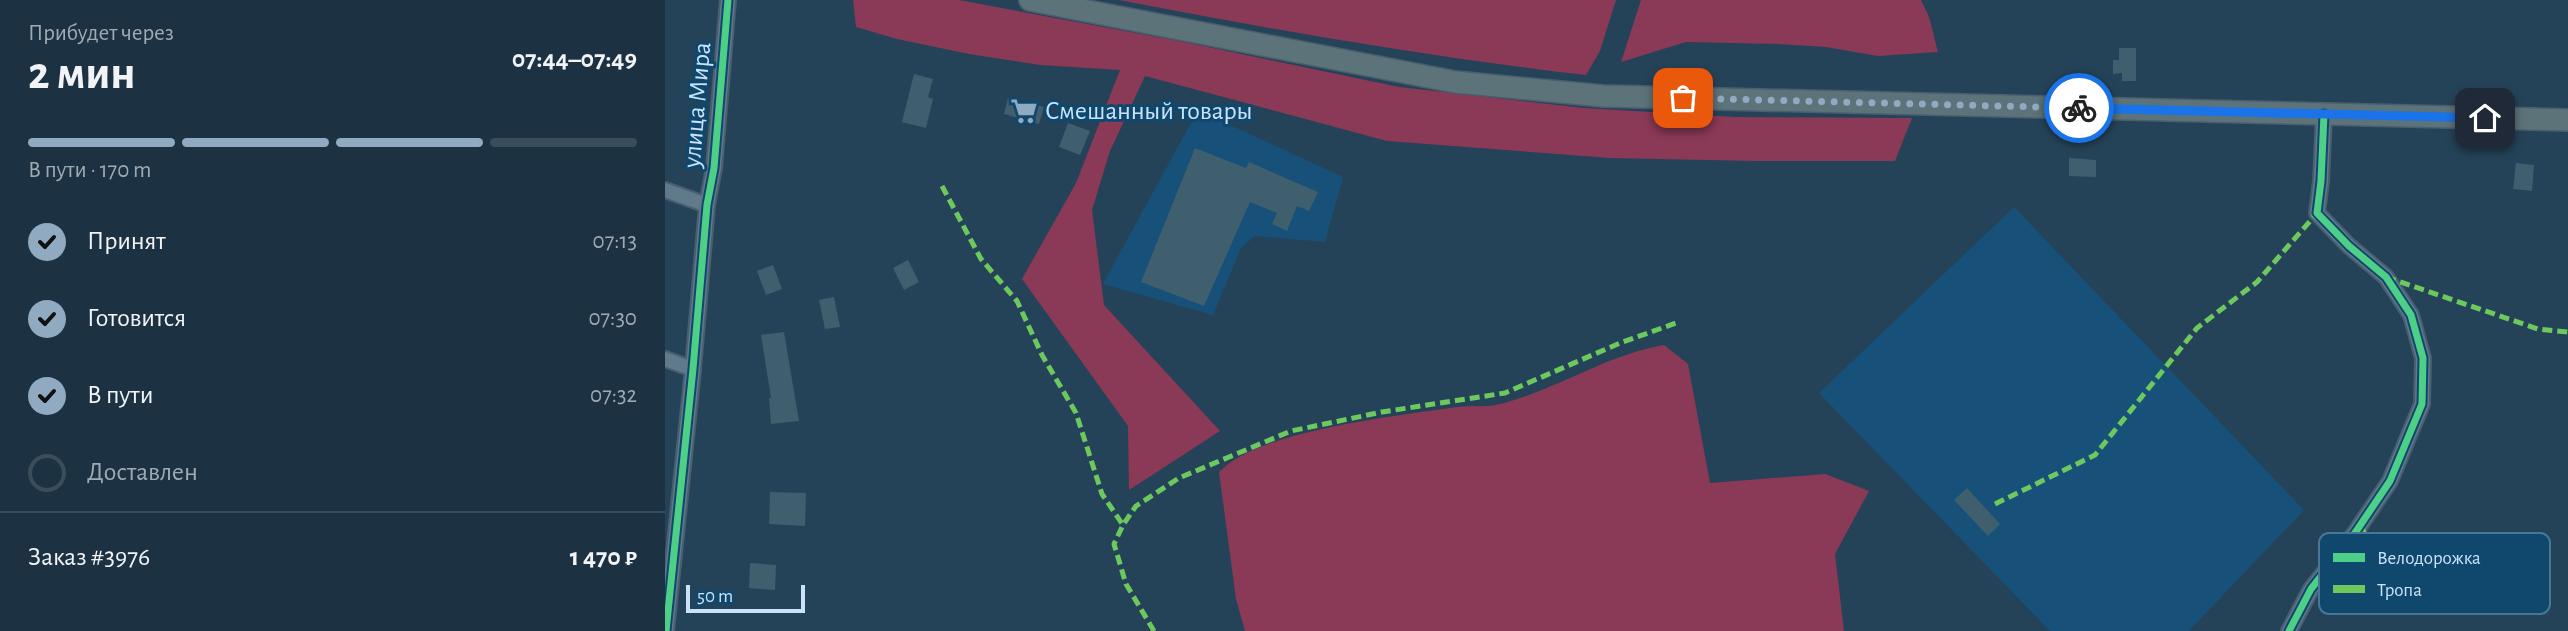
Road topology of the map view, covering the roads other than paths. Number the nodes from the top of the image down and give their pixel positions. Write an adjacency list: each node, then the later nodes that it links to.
1 (728, 0): 6 (street, улица Мира)
2 (1030, 0): 3 (main road)
3 (2324, 114): 4 (main road); 9 (street)
4 (2568, 120)
5 (665, 190): 6 (street, улица Мира)
6 (707, 205): 8 (street, улица Мира)
7 (665, 359): 8 (street)
8 (694, 369): 11 (street, улица Мира)
9 (2355, 533)
10 (2319, 579): 12 (street)
11 (666, 631)
12 (2289, 631)

